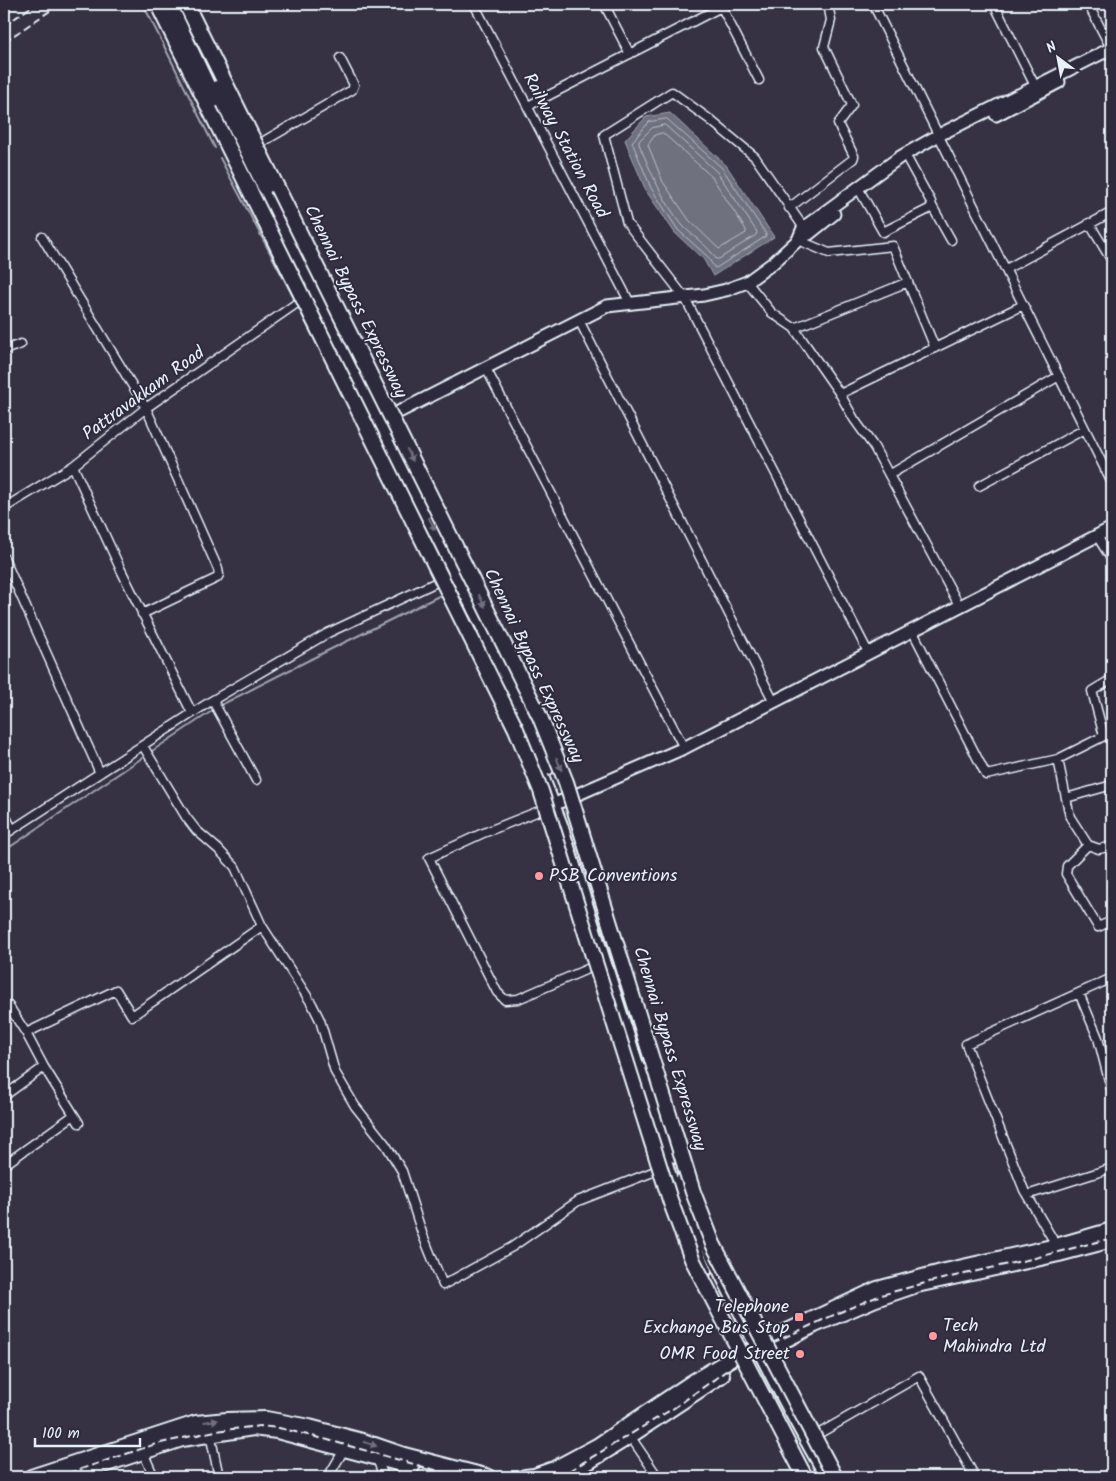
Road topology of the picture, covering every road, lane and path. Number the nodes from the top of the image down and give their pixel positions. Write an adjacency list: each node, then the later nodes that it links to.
1 (177, 4): 45 (highway, bridge)
2 (181, 4): 35 (main road)
3 (187, 4): 19 (main road); 122 (highway, Chennai Bypass Expressway, one-way to 122, bridge)
4 (474, 4): 17 (street, Railway Station Road)
5 (604, 4): 13 (street)
6 (828, 4): 23 (street)
7 (873, 4): 18 (street)
8 (994, 4): 16 (street)
9 (1088, 4): 12 (street)
10 (723, 5): 13 (street); 15 (street)
11 (162, 6): 45 (highway, bridge); 119 (highway, bridge)
12 (1112, 51): 16 (main road); 18 (main road)
13 (630, 54): 17 (street)
14 (340, 58): 19 (street)
15 (759, 80)
16 (1035, 86): 18 (main road)
17 (528, 106): 34 (street, Railway Station Road)
18 (941, 138): 20 (main road); 26 (main road); 30 (street)
19 (259, 144): 45 (main road)
20 (908, 160): 21 (main road); 22 (street)
21 (861, 193): 22 (street); 26 (main road)
22 (932, 206): 28 (street)
23 (789, 208): 26 (street); 33 (street)
24 (1112, 212): 25 (street)
25 (1090, 223): 29 (street); 30 (street)
26 (803, 235): 31 (main road); 32 (street)
27 (42, 237): 47 (street)
28 (951, 240)
29 (1112, 261)
30 (1006, 269): 37 (street)
31 (747, 282): 33 (main road); 39 (street)
32 (908, 282): 39 (street); 41 (street)
33 (686, 298): 34 (main road); 63 (street)
34 (630, 303): 36 (main road)
35 (297, 304): 45 (main road); 47 (street, Pattravakkam Road)
36 (618, 305): 38 (main road); 48 (main road)
37 (1023, 305): 41 (street); 44 (street)
38 (582, 326): 43 (main road); 66 (street)
39 (794, 328): 46 (street)
40 (21, 344): 42 (street)
41 (935, 348): 46 (street)
42 (4, 350)
43 (489, 374): 48 (main road); 68 (street)
44 (1058, 376): 49 (street); 51 (street)
45 (357, 388): 48 (main road)
46 (840, 394): 51 (street)
47 (146, 408): 50 (street, Pattravakkam Road); 61 (street)
48 (377, 427): 59 (main road)
49 (1085, 429): 52 (street); 53 (street)
50 (73, 466): 54 (street, Pattravakkam Road); 61 (street)
51 (889, 475): 60 (street)
52 (1112, 484)
53 (979, 486)
54 (4, 508)
55 (1112, 528): 56 (main road)
56 (1097, 536): 58 (street); 60 (main road)
57 (4, 558): 71 (street)
58 (1112, 560)
59 (444, 579): 65 (street); 75 (main road)
60 (960, 607): 62 (main road)
61 (142, 614): 67 (street)
62 (913, 632): 63 (main road); 70 (street)
63 (869, 654): 66 (main road)
64 (1112, 679): 70 (street)
65 (213, 701): 67 (street); 72 (street)
66 (774, 702): 68 (main road)
67 (192, 714): 69 (street)
68 (684, 748): 75 (main road)
69 (146, 752): 71 (street); 82 (street)
70 (1058, 759): 74 (street)
71 (100, 773): 77 (street)
72 (256, 780)
73 (1112, 785): 74 (street)
74 (1066, 798): 79 (street)
75 (557, 804): 83 (main road); 83 (street); 101 (main road)
76 (4, 813): 77 (street)
77 (12, 829): 78 (street)
78 (4, 835)
79 (1088, 845): 80 (street); 81 (street)
80 (1112, 846)
81 (1112, 921)
82 (262, 926): 87 (street); 94 (street)
83 (604, 962): 94 (main road)
84 (1112, 978): 85 (street)
85 (1079, 993): 89 (street); 96 (street)
86 (4, 1005): 87 (street)
87 (26, 1033): 88 (street)
88 (44, 1067): 90 (street); 91 (street)
89 (1112, 1092)
90 (4, 1096)
91 (74, 1115): 92 (street); 93 (street)
92 (79, 1123)
93 (4, 1165)
94 (667, 1167): 101 (main road)
95 (1112, 1168): 96 (street)
96 (1027, 1195): 99 (street)
97 (1112, 1229): 99 (main road)
98 (1112, 1240): 100 (main road)
99 (1056, 1245): 100 (main road)
100 (996, 1264): 101 (main road)
101 (752, 1352): 103 (highway); 104 (main road); 116 (highway); 120 (main road)
102 (210, 1434): 105 (highway); 106 (highway); 111 (street)
103 (630, 1436): 117 (highway); 118 (street)
104 (806, 1441): 121 (main road); 123 (street)
105 (345, 1448): 107 (highway); 112 (street)
106 (143, 1452): 109 (highway); 110 (street)
107 (376, 1456): 113 (street); 114 (highway)
108 (31, 1477): 115 (highway, one-way to 115)
109 (67, 1477)
110 (154, 1477)
111 (219, 1477)
112 (328, 1477)
113 (384, 1477)
114 (449, 1477)
115 (489, 1477)
116 (525, 1477)
117 (564, 1477)
118 (658, 1477)
119 (805, 1477)
120 (812, 1477)
121 (827, 1477)
122 (835, 1477)
123 (975, 1477)

